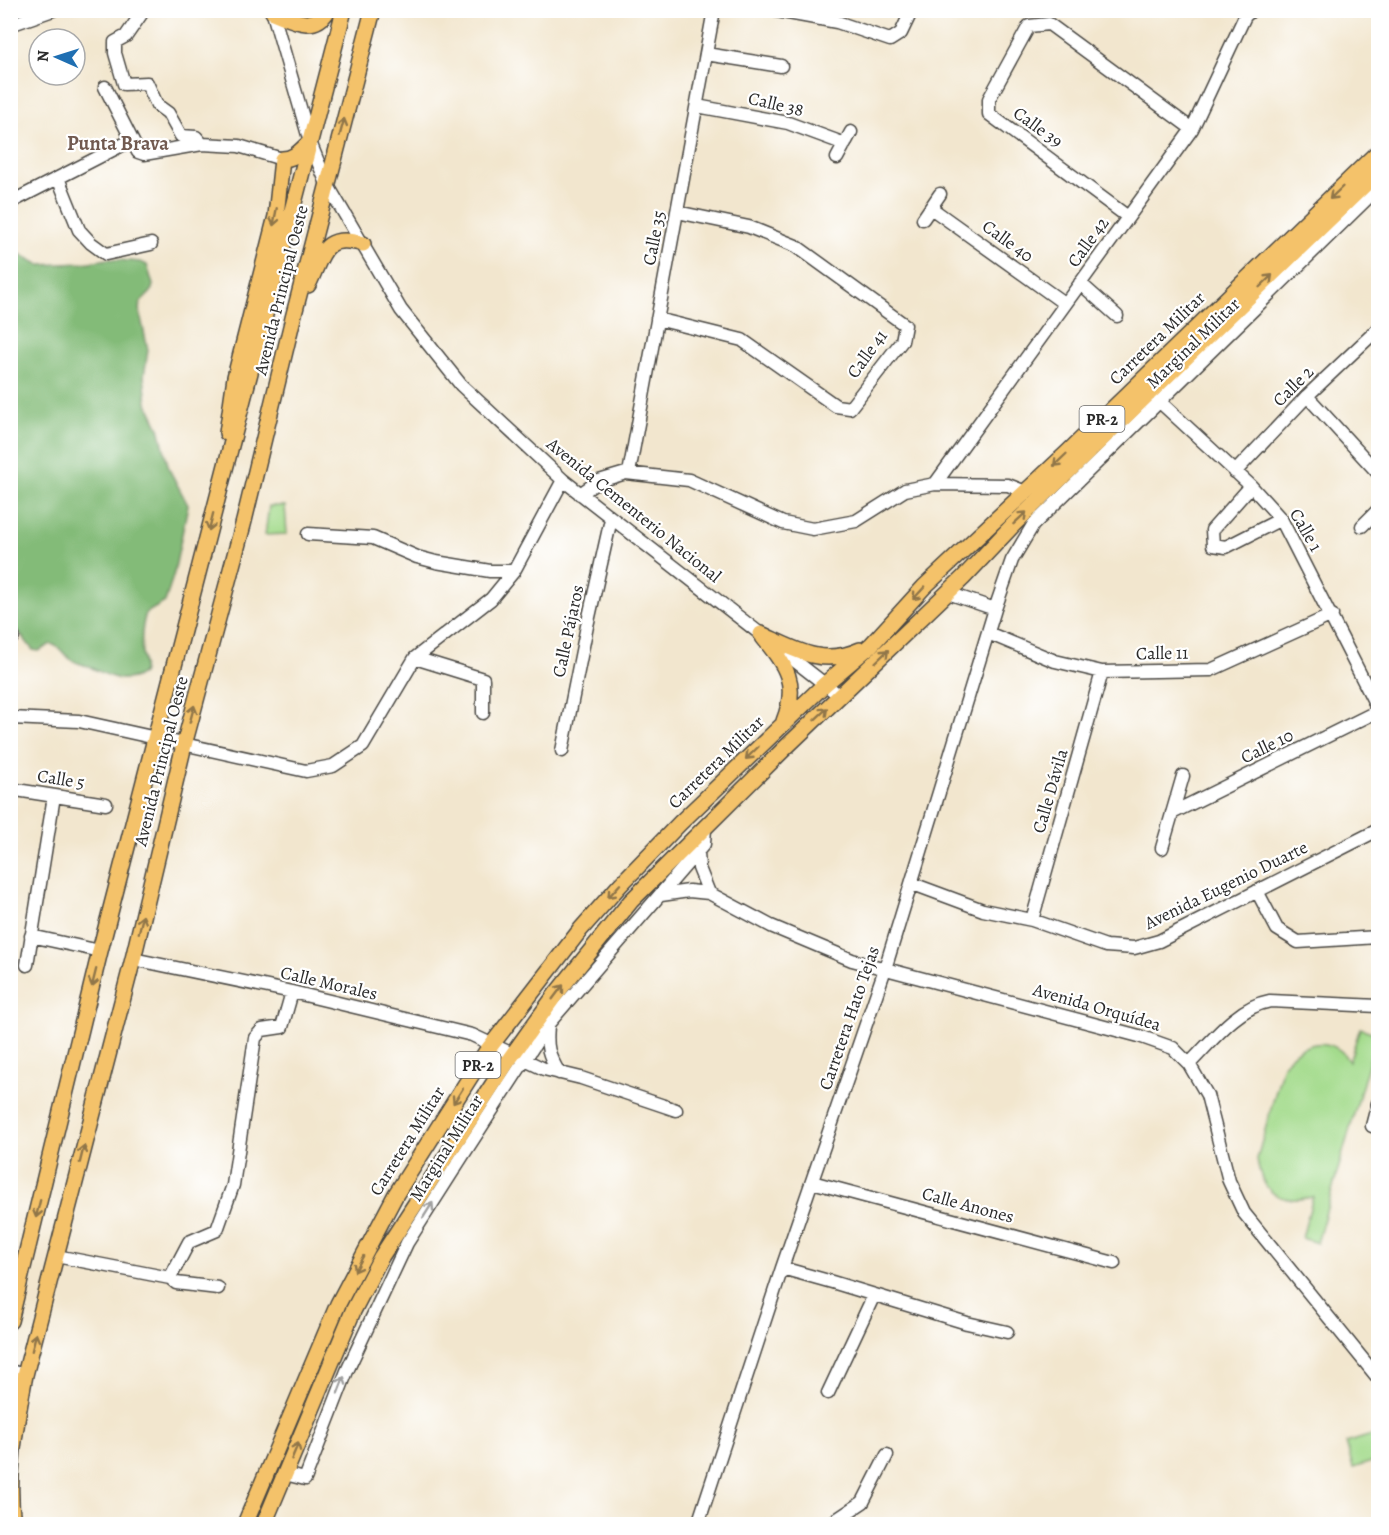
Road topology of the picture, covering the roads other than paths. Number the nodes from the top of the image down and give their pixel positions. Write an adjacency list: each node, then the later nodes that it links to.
1 (53, 10): 11 (street)
2 (144, 10): 20 (street)
3 (328, 10): 10 (main road)
4 (344, 10): 19 (main road, Avenida Principal Oeste)
5 (373, 10): 27 (main road, Avenida Principal Oeste, one-way to 5)
6 (714, 10): 12 (street, Calle 35)
7 (772, 10): 8 (street)
8 (912, 10)
9 (1252, 10): 16 (street, Calle 42)
10 (273, 11): 19 (street, Avenida Cementerio Nacional)
11 (10, 25)
12 (706, 54): 13 (street); 15 (street, Calle 35)
13 (781, 66)
14 (105, 87): 18 (street)
15 (697, 106): 21 (street, Calle 38); 32 (street, Calle 35)
16 (1192, 129): 33 (street, Calle 42); 33 (street, Calle 39)
17 (851, 132): 21 (street)
18 (132, 140): 20 (street); 26 (street)
19 (310, 142): 24 (main road); 27 (street, Avenida Cementerio Nacional); 45 (main road, Avenida Principal Oeste)
20 (202, 144): 24 (street)
21 (845, 144): 23 (street)
22 (1378, 152): 52 (main road, Carretera Militar / PR-2, one-way to 52)
23 (837, 158)
24 (282, 159): 45 (main road, one-way to 45)
25 (1378, 171): 61 (main road, Carretera Militar / PR-2, one-way to 25)
26 (58, 178): 30 (street); 35 (street)
27 (327, 184): 36 (street, Avenida Cementerio Nacional); 40 (main road, Avenida Principal Oeste)
28 (1378, 188): 44 (street, Marginal Militar)
29 (940, 194): 31 (street)
30 (15, 200)
31 (931, 208): 34 (street); 38 (street, Calle 40)
32 (677, 212): 41 (street, Calle 35); 41 (street, Calle 41)
33 (1128, 217): 37 (street, Calle 42)
34 (923, 219)
35 (151, 244)
36 (363, 244): 40 (main road); 49 (street, Avenida Cementerio Nacional)
37 (1080, 283): 38 (street, Calle 42); 39 (street)
38 (1065, 304): 50 (street, Calle 42)
39 (1117, 316)
40 (293, 318): 76 (main road, Avenida Principal Oeste, one-way to 40)
41 (657, 319): 47 (street, Calle 35)
42 (1378, 329): 43 (street, Calle 2)
43 (1307, 396): 46 (street, Calle 2); 48 (street)
44 (1159, 401): 46 (street, Calle 1); 57 (street, Marginal Militar)
45 (225, 466): 75 (main road, Avenida Principal Oeste, one-way to 75)
46 (1235, 472): 51 (street, Calle 1)
47 (629, 473): 50 (street); 53 (street)
48 (1378, 473)
49 (563, 480): 53 (street, Avenida Cementerio Nacional); 60 (street)
50 (935, 484): 52 (street)
51 (1251, 486): 56 (street, Calle 1); 56 (street)
52 (1026, 492): 66 (main road, Carretera Militar / PR-2, one-way to 66)
53 (580, 494): 55 (street, Avenida Cementerio Nacional)
54 (1378, 510): 58 (street)
55 (611, 519): 65 (street, Avenida Cementerio Nacional); 77 (street, Calle Pájaros)
56 (1281, 519): 63 (street, Calle 1)
57 (1033, 525): 62 (street, Carretera Hato Tejas)
58 (1362, 526)
59 (308, 534): 60 (street)
60 (514, 571): 67 (street)
61 (948, 593): 62 (street); 70 (main road, Carretera Militar / PR-2, one-way to 61)
62 (995, 609): 64 (street, Carretera Hato Tejas)
63 (1332, 615): 68 (street, Calle 11); 71 (street, Calle 1)
64 (988, 633): 68 (street, Calle 11); 87 (street, Carretera Hato Tejas)
65 (762, 634): 66 (main road); 69 (street, Avenida Cementerio Nacional); 74 (main road)
66 (871, 645): 69 (main road, Carretera Militar / PR-2)
67 (415, 658): 72 (street); 76 (street)
68 (1102, 672): 91 (street, Calle Dávila)
69 (825, 684): 70 (street, Avenida Cementerio Nacional); 74 (main road, Carretera Militar / PR-2)
70 (840, 696): 83 (main road, Carretera Militar / PR-2, one-way to 70)
71 (1378, 710): 82 (street, Calle 10)
72 (483, 713)
73 (10, 718): 75 (street)
74 (782, 724): 101 (main road, Carretera Militar / PR-2, one-way to 101)
75 (156, 739): 76 (street); 94 (main road, Avenida Principal Oeste)
76 (184, 746): 95 (main road, Avenida Principal Oeste, one-way to 76)
77 (562, 751)
78 (1183, 776): 82 (street)
79 (10, 789): 80 (street, Calle 5)
80 (54, 796): 81 (street, Calle 5); 92 (street)
81 (106, 804)
82 (1172, 813): 85 (street)
83 (705, 827): 86 (street); 102 (main road, Carretera Militar / PR-2, one-way to 83)
84 (1378, 830): 88 (street, Avenida Eugenio Duarte)
85 (1162, 848)
86 (698, 852): 89 (street); 90 (street)
87 (913, 884): 91 (street, Avenida Eugenio Duarte); 97 (street, Carretera Hato Tejas)
88 (1257, 891): 91 (street, Avenida Eugenio Duarte); 93 (street)
89 (709, 893): 90 (street); 97 (street, Avenida Orquídea)
90 (661, 895): 100 (street)
91 (1032, 920)
92 (31, 936): 94 (street); 96 (street)
93 (1378, 937)
94 (100, 951): 115 (main road, Avenida Principal Oeste, one-way to 115)
95 (133, 959): 98 (street, Calle Morales); 109 (main road, Avenida Principal Oeste, one-way to 95)
96 (27, 965)
97 (885, 969): 103 (street, Avenida Orquídea); 108 (street, Carretera Hato Tejas)
98 (292, 992): 101 (street, Calle Morales); 112 (street)
99 (1378, 1006): 103 (street)
100 (548, 1024): 102 (street); 104 (street)
101 (492, 1044): 102 (street, Calle Morales); 122 (main road, Carretera Militar / PR-2, one-way to 122)
102 (519, 1057): 104 (street, Calle Morales); 123 (main road, Carretera Militar / PR-2, one-way to 102)
103 (1189, 1064): 118 (street, Avenida Orquídea)
104 (559, 1072): 106 (street, Calle Morales)
105 (1378, 1103): 107 (street)
106 (676, 1110)
107 (1372, 1126)
108 (812, 1182): 110 (street, Calle Anones); 111 (street, Carretera Hato Tejas)
109 (56, 1256): 112 (street); 117 (main road, Avenida Principal Oeste, one-way to 109)
110 (1114, 1263)
111 (782, 1268): 114 (street); 124 (street, Carretera Hato Tejas)
112 (170, 1278): 113 (street)
113 (218, 1288)
114 (874, 1295): 116 (street); 119 (street)
115 (10, 1321)
116 (1007, 1332)
117 (18, 1373): 121 (main road, Avenida Principal Oeste)
118 (1378, 1378)
119 (828, 1393)
120 (887, 1455): 125 (street)
121 (13, 1524)
122 (245, 1524)
123 (264, 1524)
124 (698, 1524)
125 (830, 1524)

